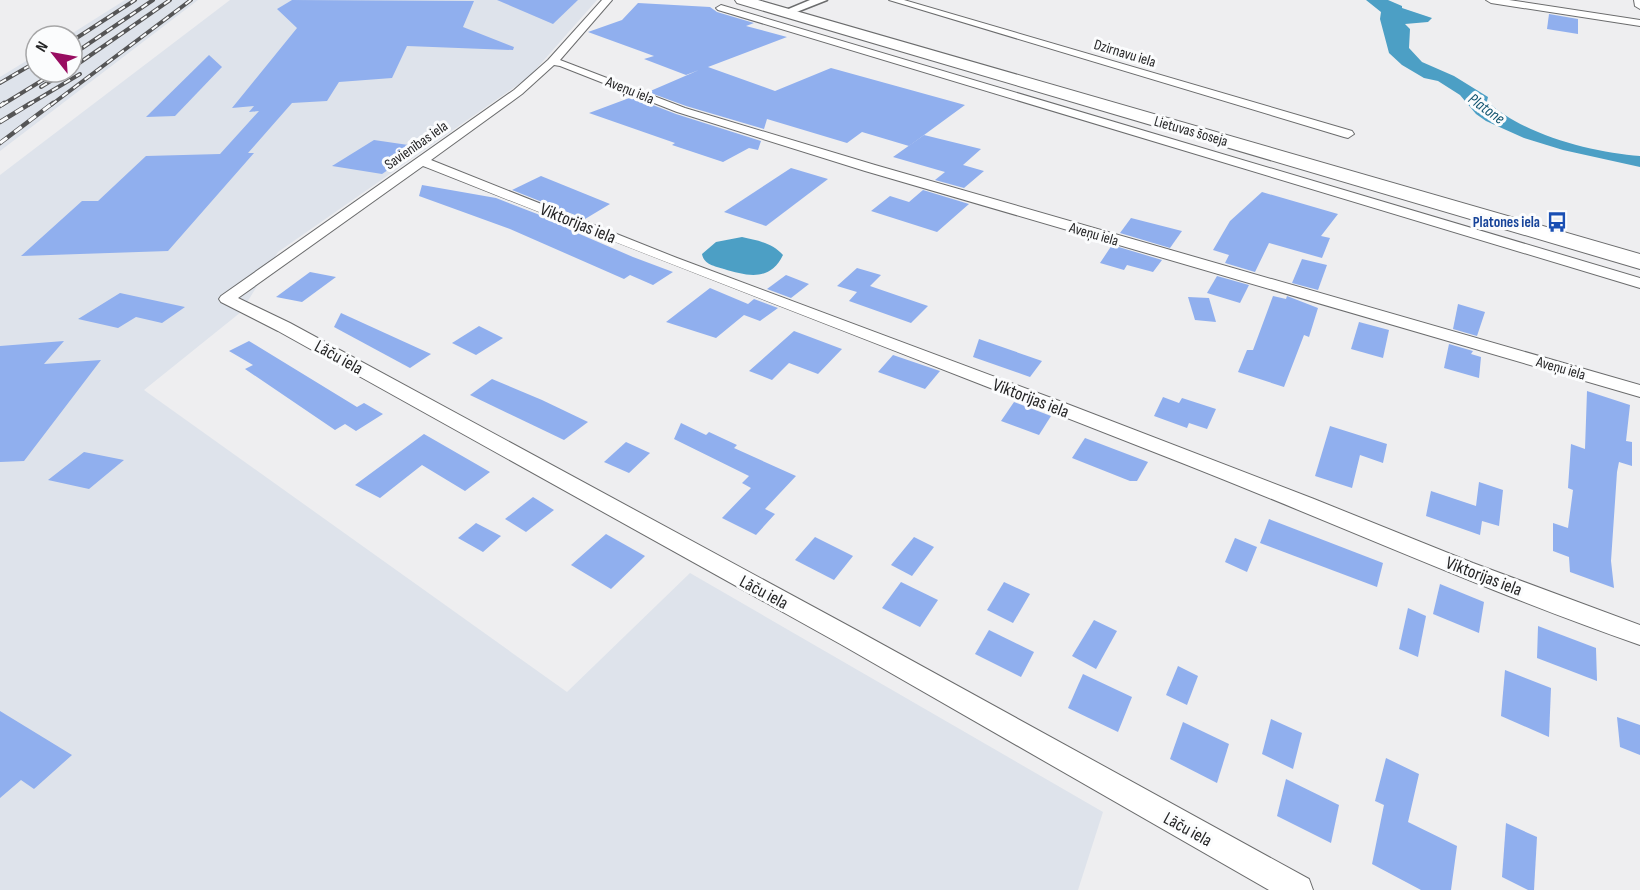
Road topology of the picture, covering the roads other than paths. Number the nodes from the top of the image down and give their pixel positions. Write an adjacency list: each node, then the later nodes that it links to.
1 (607, 0): 12 (street, Savienības iela)
2 (742, 0): 9 (main road, Lietuvas šoseja)
3 (821, 0): 9 (street)
4 (894, 0): 13 (street, Dzirnavu iela)
5 (1491, 0): 11 (street)
6 (1639, 0): 7 (street)
7 (1640, 6)
8 (721, 8): 10 (street)
9 (785, 13): 10 (street); 15 (main road, Lietuvas šoseja)
10 (764, 20): 16 (street)
11 (1640, 23)
12 (552, 62): 14 (street, Savienības iela); 18 (street, Aveņu iela)
13 (1348, 134)
14 (422, 161): 17 (street, Savienības iela); 19 (street, Viktorijas iela)
15 (1640, 262)
16 (1640, 283)
17 (227, 299): 20 (street, Lāču iela)
18 (1640, 391)
19 (1640, 635)
20 (1298, 890)

